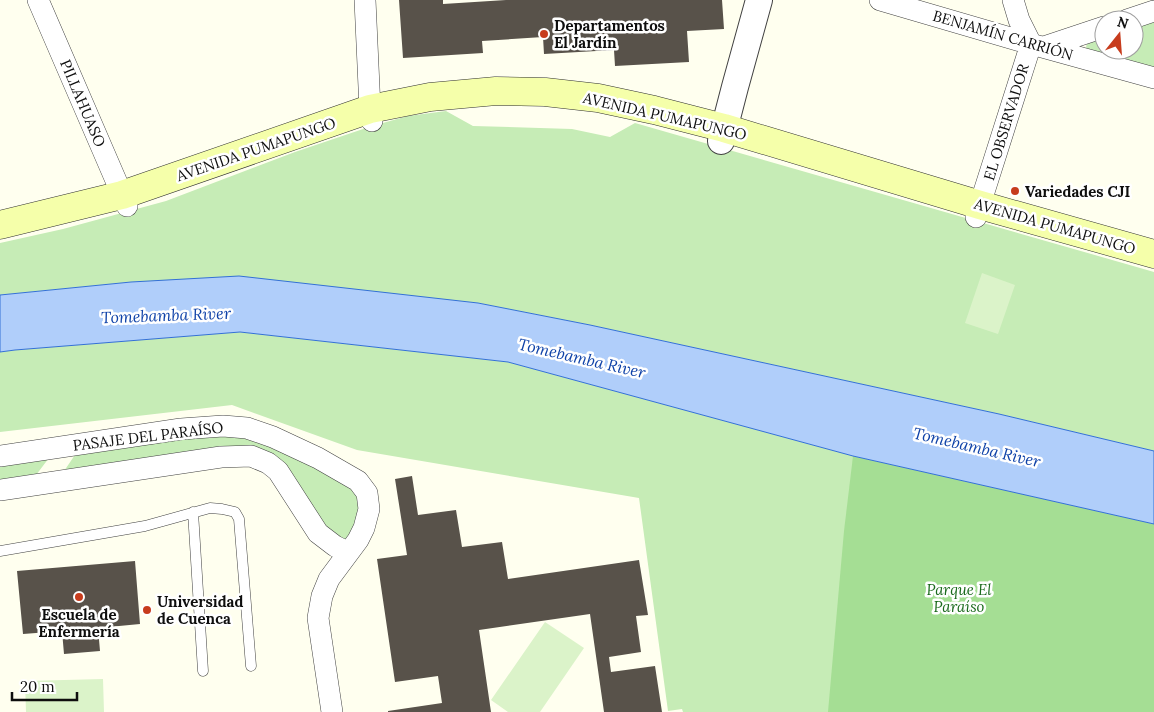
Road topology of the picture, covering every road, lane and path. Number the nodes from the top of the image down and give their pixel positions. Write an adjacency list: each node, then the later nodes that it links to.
1 (38, 0): 11 (street, PILLAHUASO)
2 (365, 0): 9 (street)
3 (759, 0): 10 (street)
4 (880, 0): 7 (street, BENJAMÍN CARRIÓN)
5 (1013, 0): 7 (street, EL OBSERVADOR)
6 (1094, 31): 7 (street)
7 (1037, 45): 8 (street, BENJAMÍN CARRIÓN); 12 (street, EL OBSERVADOR)
8 (1154, 78)
9 (371, 115): 10 (main road, AVENIDA PUMAPUNGO); 11 (main road, AVENIDA PUMAPUNGO)
10 (723, 135): 12 (main road, AVENIDA PUMAPUNGO)
11 (125, 200): 13 (main road, AVENIDA PUMAPUNGO)
12 (978, 211): 14 (main road, AVENIDA PUMAPUNGO)
13 (0, 225)
14 (1154, 254)
15 (66, 446): 16 (street, PASAJE DEL PARAÍSO); 17 (street); 20 (street, PASAJE DEL PARAÍSO)
16 (0, 456)
17 (38, 484): 18 (street, PASAJE DEL PARAÍSO); 20 (street, PASAJE DEL PARAÍSO)
18 (0, 490)
19 (192, 512): 21 (lane); 22 (lane); 23 (lane)
20 (352, 549): 24 (street, PASAJE DEL PARAÍSO)
21 (0, 551)
22 (251, 666)
23 (203, 671)
24 (332, 712)

